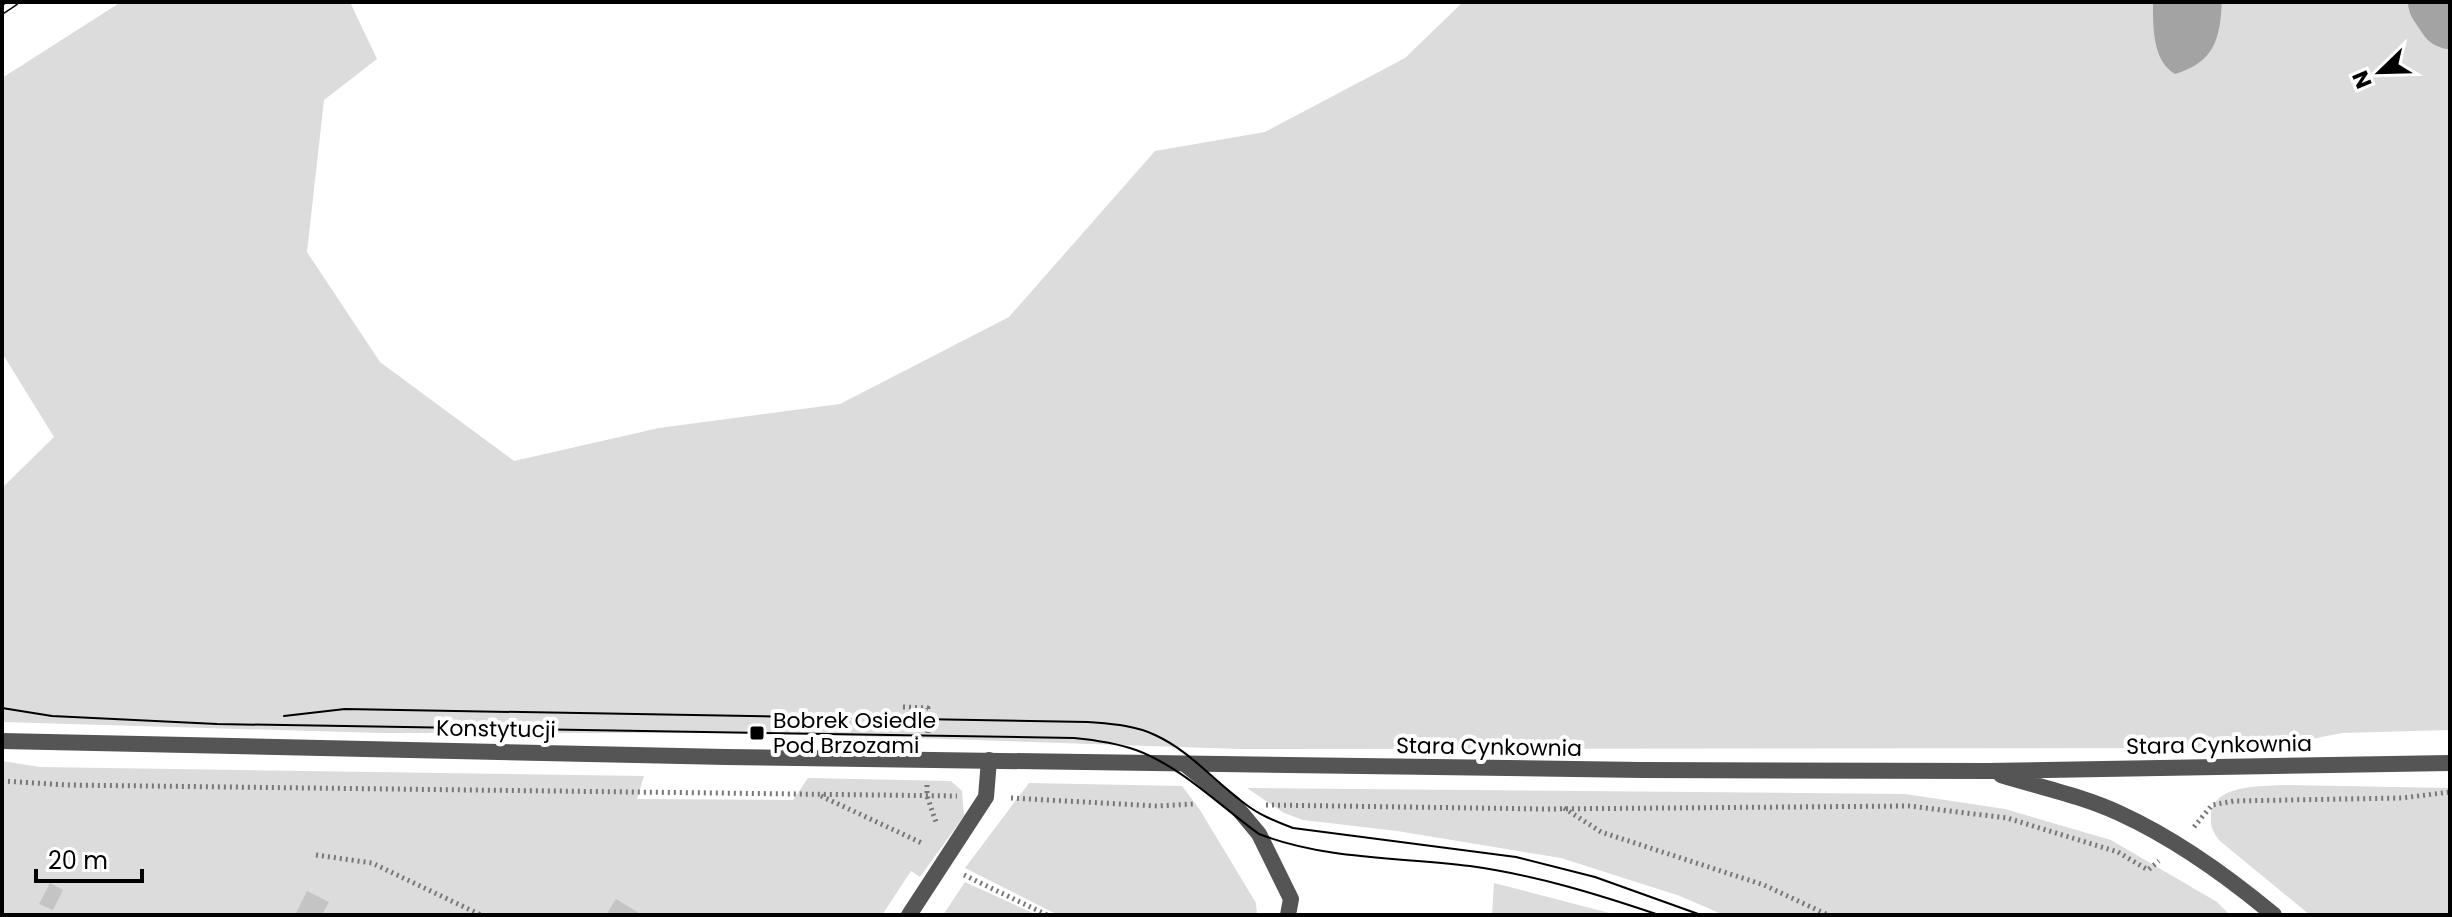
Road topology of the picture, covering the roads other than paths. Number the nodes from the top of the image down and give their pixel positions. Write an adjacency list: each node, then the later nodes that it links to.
1 (2, 741): 2 (street, Konstytucji)
2 (989, 760): 4 (street, Stara Cynkownia); 6 (street)
3 (2450, 763): 5 (street, Stara Cynkownia)
4 (1186, 765): 5 (street, Stara Cynkownia); 7 (street)
5 (1988, 771): 8 (street, Stara Cynkownia)
6 (909, 915)
7 (1288, 915)
8 (2274, 915)

